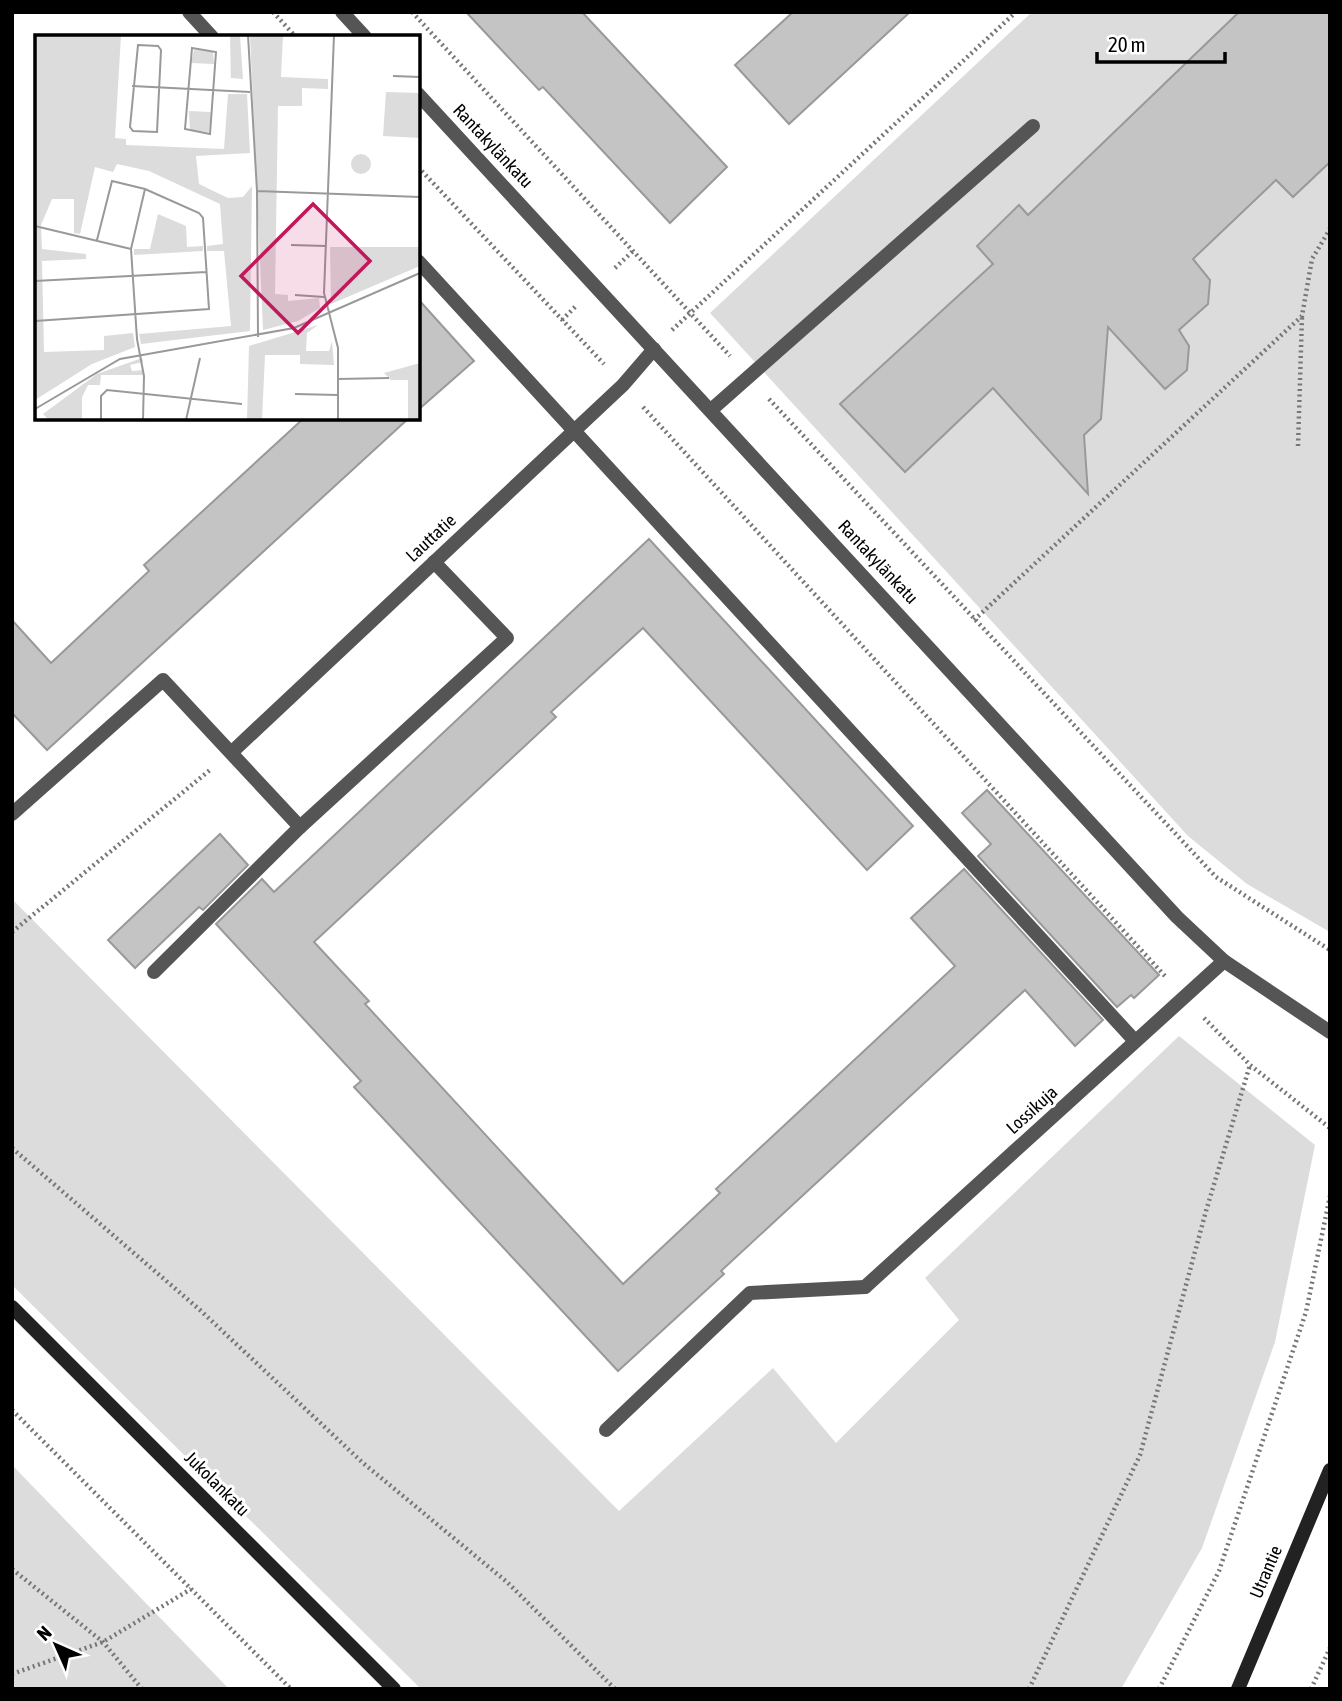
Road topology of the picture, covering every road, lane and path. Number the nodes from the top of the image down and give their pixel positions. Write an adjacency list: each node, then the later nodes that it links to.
1 (189, 12): 6 (street)
2 (273, 12): 7 (path)
3 (342, 12): 8 (street)
4 (412, 12): 14 (path)
5 (1016, 12): 14 (path)
6 (210, 35)
7 (294, 35)
8 (363, 35)
9 (420, 96): 16 (street, Rantakylänkatu)
10 (1033, 126): 17 (street)
11 (420, 169): 18 (path)
12 (1330, 229): 15 (path)
13 (420, 263): 20 (street)
14 (690, 311): 16 (path); 17 (path)
15 (1301, 316): 21 (path); 23 (path)
16 (654, 349): 18 (street, Lauttatie); 19 (street, Rantakylänkatu)
17 (750, 378): 19 (street); 23 (path)
18 (623, 385): 20 (street, Lauttatie); 31 (path)
19 (711, 410): 29 (street, Rantakylänkatu)
20 (575, 430): 22 (street, Lauttatie); 33 (street)
21 (1298, 446)
22 (434, 562): 24 (street, Lauttatie); 26 (street)
23 (974, 620): 28 (path)
24 (232, 752): 25 (street); 26 (street); 27 (path)
25 (12, 814)
26 (300, 827): 30 (street)
27 (12, 932)
28 (1330, 950)
29 (1224, 961): 31 (street, Lossikuja); 32 (street, Rantakylänkatu)
30 (154, 972)
31 (1184, 996): 33 (street, Lossikuja); 34 (path)
32 (1330, 1032)
33 (1135, 1041): 40 (street, Lossikuja)
34 (1250, 1065): 35 (path); 51 (path)
35 (1330, 1128)
36 (12, 1148): 50 (path)
37 (1330, 1196): 52 (path)
38 (12, 1307): 49 (main road, Jukolankatu)
39 (12, 1410): 43 (path)
40 (606, 1430)
41 (1330, 1471): 53 (main road, Utrantie)
42 (12, 1569): 44 (path)
43 (191, 1589): 44 (path); 48 (path)
44 (103, 1642): 46 (path); 47 (path)
45 (1330, 1648): 54 (path)
46 (12, 1674)
47 (142, 1689)
48 (291, 1689)
49 (394, 1689)
50 (615, 1689)
51 (1029, 1689)
52 (1159, 1689)
53 (1238, 1689)
54 (1311, 1689)

